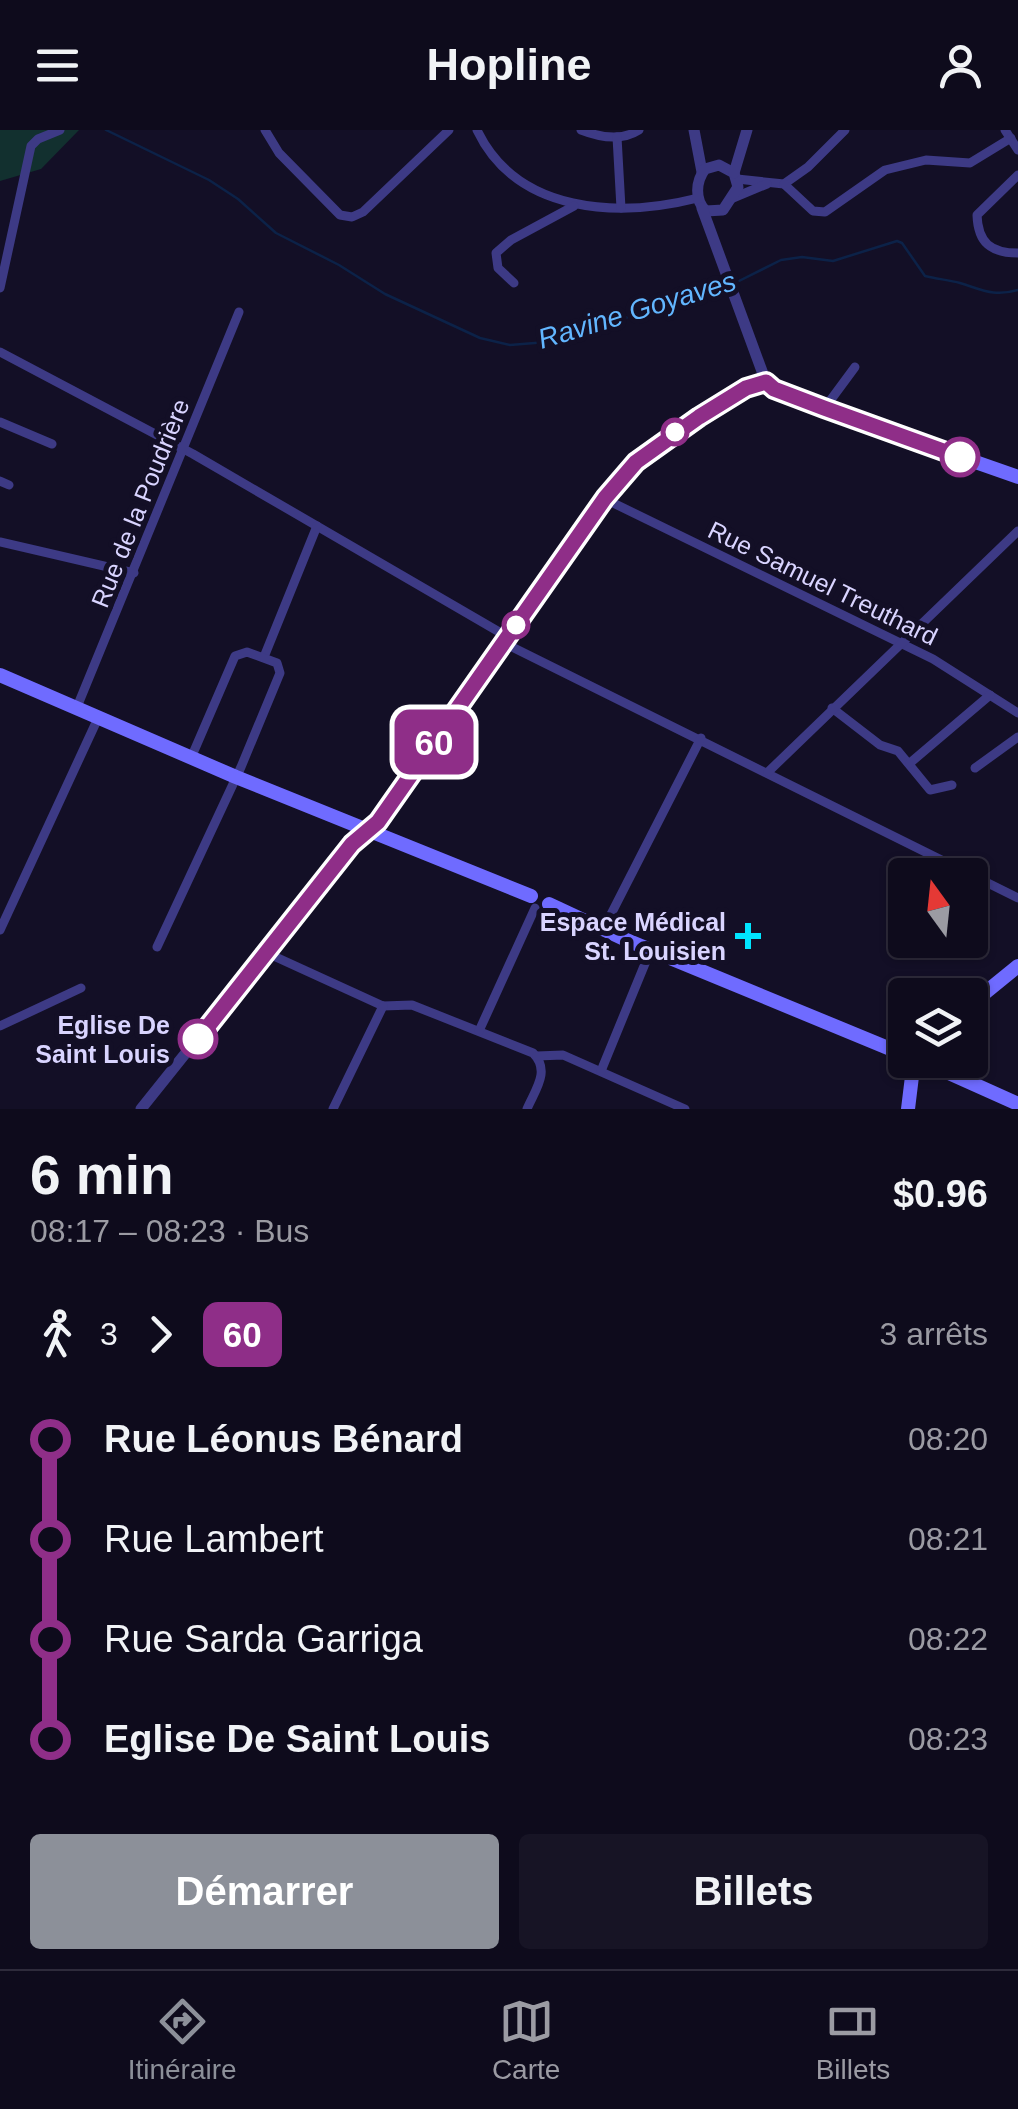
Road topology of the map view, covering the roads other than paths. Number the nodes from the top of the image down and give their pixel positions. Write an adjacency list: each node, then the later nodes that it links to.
1 (60, 130): 26 (street)
2 (265, 130): 3 (street)
3 (449, 130)
4 (478, 130): 20 (street)
5 (581, 130): 11 (street)
6 (639, 130): 11 (street)
7 (694, 130): 13 (street)
8 (747, 130): 15 (street)
9 (844, 130): 17 (street)
10 (1008, 134): 12 (street); 17 (street)
11 (618, 137): 21 (street)
12 (1018, 150)
13 (702, 172): 15 (street); 19 (street)
14 (1018, 175): 24 (street)
15 (736, 176): 16 (street); 18 (street)
16 (772, 181): 17 (street); 18 (street)
17 (784, 184)
18 (733, 198): 22 (street)
19 (700, 203): 21 (street); 22 (street); 23 (street)
20 (574, 206): 21 (street); 25 (street)
21 (621, 208)
22 (722, 210): 23 (street)
23 (714, 243): 30 (street)
24 (1018, 254)
25 (514, 283)
26 (0, 288)
27 (239, 312): 34 (street, Rue de la Poudrière)
28 (0, 353): 34 (street)
29 (855, 367): 31 (street)
30 (766, 382): 31 (main road); 36 (main road)
31 (824, 408): 35 (main road)
32 (0, 422): 33 (street)
33 (52, 444)
34 (184, 450): 37 (street); 40 (street, Rue de la Poudrière)
35 (1018, 477)
36 (605, 498): 41 (main road); 42 (street, Rue Samuel Treuthard)
37 (318, 526): 41 (street); 43 (street)
38 (1018, 530): 42 (street)
39 (0, 542): 40 (street)
40 (134, 572): 46 (street, Rue de la Poudrière)
41 (506, 640): 51 (street); 58 (main road)
42 (900, 643): 45 (street, Rue Samuel Treuthard); 47 (street)
43 (264, 658): 52 (street); 56 (street)
44 (0, 675): 46 (main road)
45 (990, 695): 48 (street, Rue Samuel Treuthard); 53 (street)
46 (76, 708): 49 (main road)
47 (832, 708): 53 (street); 55 (street)
48 (1018, 713)
49 (99, 716): 52 (main road); 62 (street)
50 (1018, 737): 54 (street)
51 (700, 738): 55 (street); 61 (street)
52 (191, 758): 56 (main road)
53 (910, 763): 57 (street)
54 (975, 768)
55 (768, 772): 59 (street)
56 (236, 776): 58 (main road); 63 (street)
57 (952, 785)
58 (370, 832): 60 (main road); 65 (street)
59 (1018, 898)
60 (544, 904): 61 (main road); 71 (street)
61 (602, 925): 64 (main road)
62 (0, 930)
63 (158, 947)
64 (651, 948): 72 (main road); 74 (street)
65 (268, 953): 69 (street); 78 (street)
66 (1018, 966): 68 (main road)
67 (81, 988): 70 (street)
68 (988, 991)
69 (384, 1006): 71 (street); 79 (street)
70 (0, 1026)
71 (479, 1031): 73 (street)
72 (888, 1048)
73 (537, 1056): 74 (street); 80 (street)
74 (602, 1071): 81 (street)
75 (914, 1078): 82 (main road)
76 (956, 1078): 77 (main road)
77 (1014, 1105)
78 (141, 1109)
79 (333, 1109)
80 (526, 1109)
81 (685, 1109)
82 (908, 1109)

